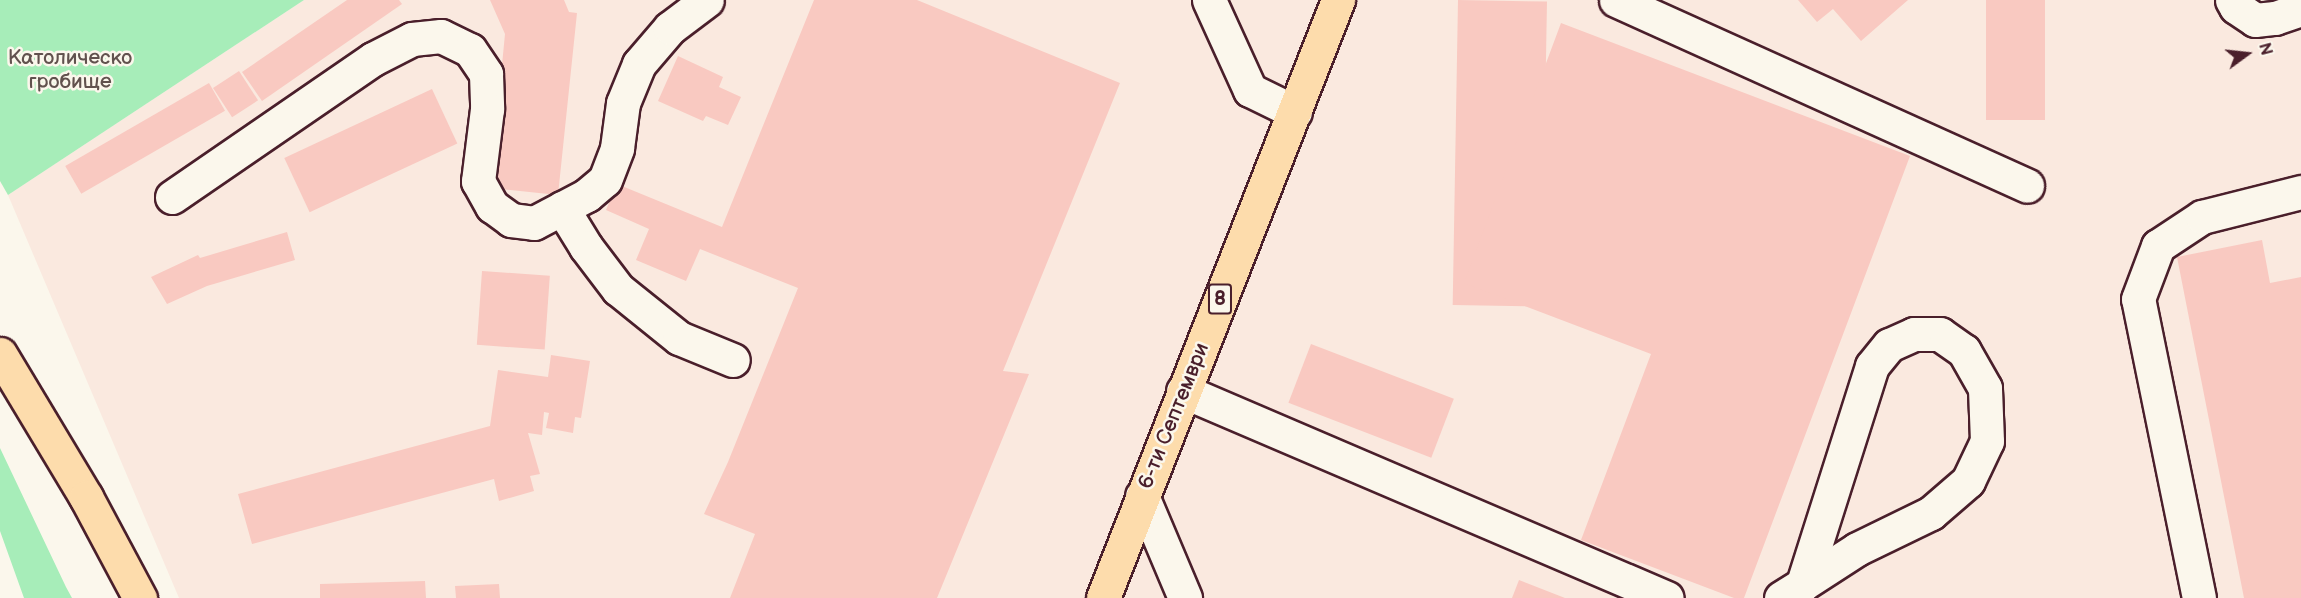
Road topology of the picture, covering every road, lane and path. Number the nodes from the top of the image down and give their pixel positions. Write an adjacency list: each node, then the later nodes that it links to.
1 (707, 0): 11 (street)
2 (1209, 0): 7 (street)
3 (1338, 0): 7 (main road, 6-ти Септември / 8)
4 (1616, 0): 8 (street)
5 (2232, 0): 6 (street)
6 (2301, 9)
7 (1295, 112): 14 (main road, 6-ти Септември / 8)
8 (2027, 186)
9 (2301, 192): 21 (street)
10 (172, 197): 11 (street)
11 (562, 208): 13 (street)
12 (0, 354): 17 (main road)
13 (733, 360)
14 (1183, 391): 15 (main road, 6-ти Септември / 8); 20 (street)
15 (1142, 496): 18 (main road, 6-ти Септември / 8); 19 (street)
16 (1792, 591): 16 (street)
17 (140, 598)
18 (1103, 598)
19 (1185, 598)
20 (1667, 598)
21 (2199, 598)

